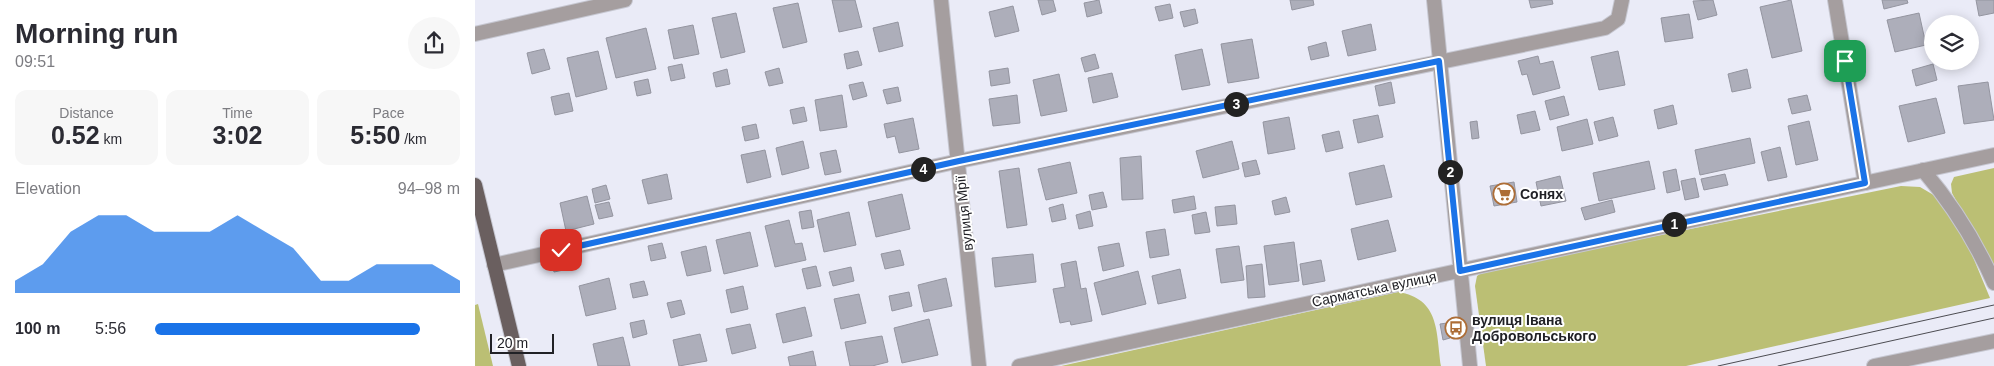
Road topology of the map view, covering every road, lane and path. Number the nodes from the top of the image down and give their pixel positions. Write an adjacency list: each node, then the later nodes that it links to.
1 (625, 0): 6 (street)
2 (941, 0): 9 (street, вулиця Мрії)
3 (1434, 0): 7 (street)
4 (1622, 0): 7 (street)
5 (1835, 0): 11 (street)
6 (475, 34)
7 (1439, 61): 9 (street); 14 (street)
8 (1994, 155): 10 (street, Сарматська вулиця)
9 (959, 161): 13 (street); 18 (street, вулиця Мрії)
10 (1923, 170): 11 (street, Сарматська вулиця); 15 (street)
11 (1865, 183): 14 (street, Сарматська вулиця)
12 (475, 185): 13 (main road)
13 (494, 265): 17 (main road)
14 (1460, 271): 19 (street, Сарматська вулиця); 20 (street)
15 (1994, 283)
16 (1994, 341): 21 (street)
17 (519, 366)
18 (979, 366)
19 (1019, 366)
20 (1470, 366)
21 (1874, 366)

